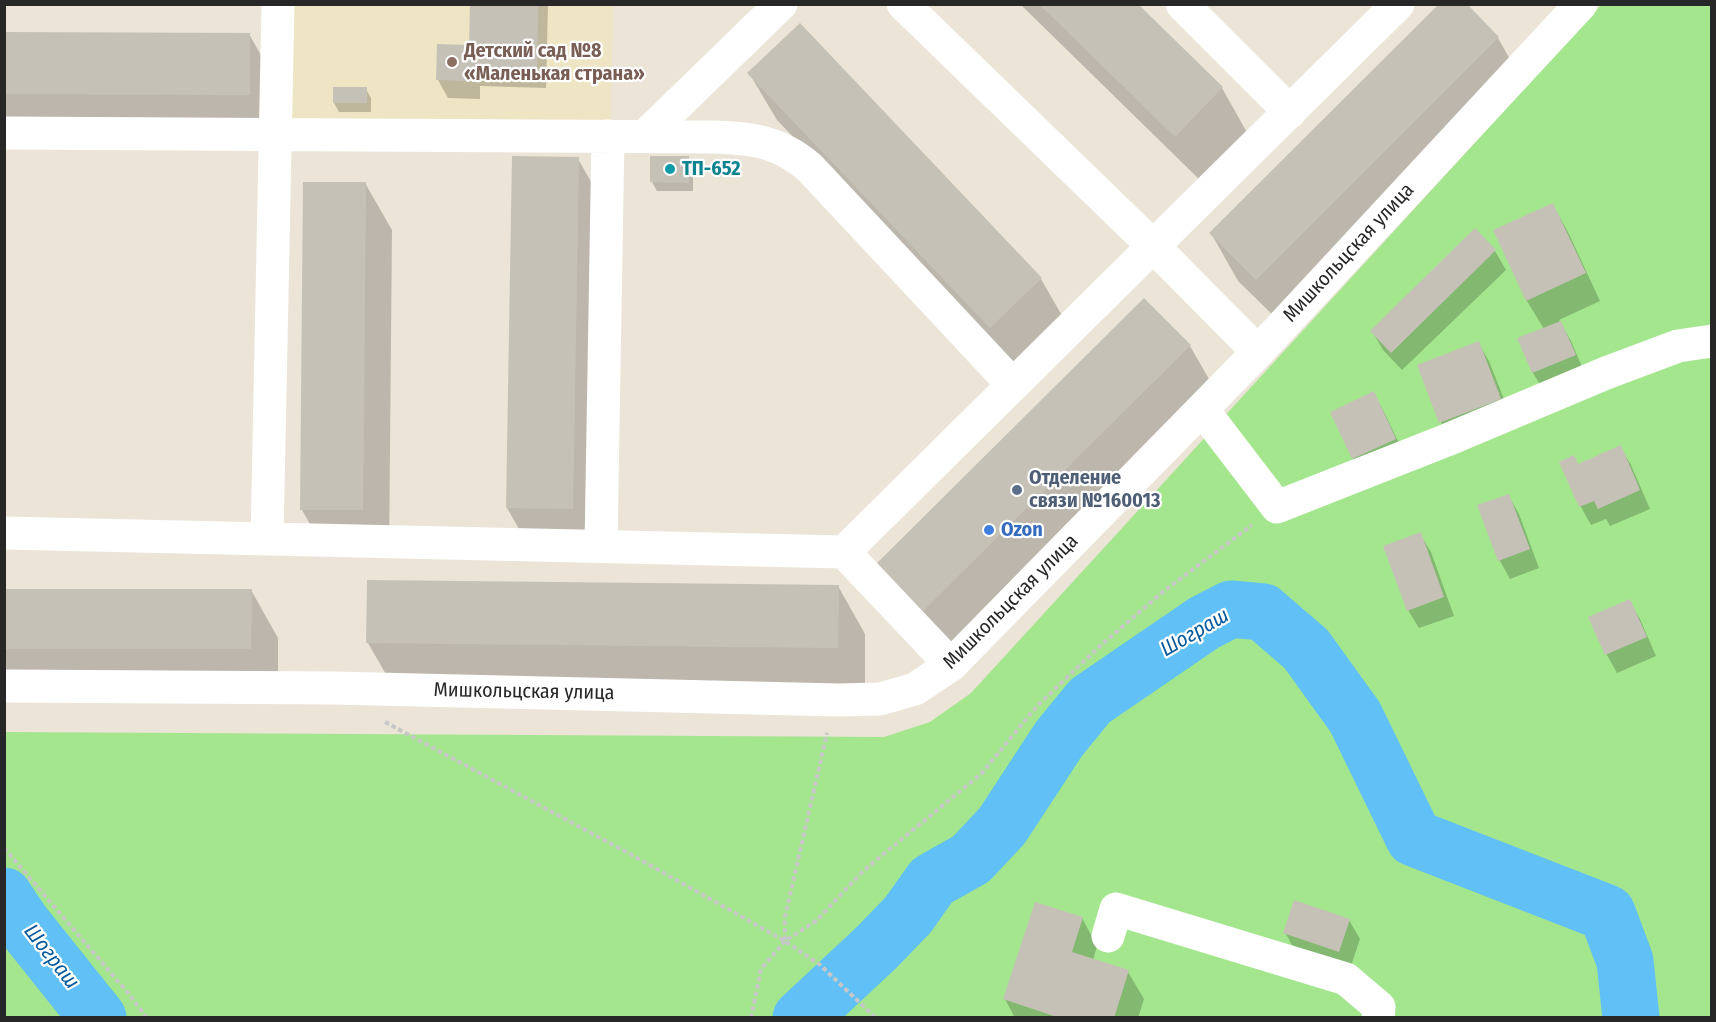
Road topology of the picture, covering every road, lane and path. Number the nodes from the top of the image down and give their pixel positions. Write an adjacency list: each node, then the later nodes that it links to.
1 (278, 4): 9 (street)
2 (781, 4): 11 (street)
3 (903, 4): 12 (street)
4 (1182, 4): 7 (street)
5 (1398, 4): 7 (street)
6 (1581, 4): 14 (street, Мишкольцская улица)
7 (1290, 112): 12 (street)
8 (4, 133): 9 (street)
9 (276, 135): 10 (street); 19 (street)
10 (608, 136): 11 (street); 20 (street)
11 (645, 136): 15 (street)
12 (1153, 246): 14 (street); 15 (street)
13 (1712, 341): 17 (street)
14 (1258, 352): 16 (street, Мишкольцская улица)
15 (1013, 385): 21 (street)
16 (1202, 409): 17 (street); 22 (street, Мишкольцская улица)
17 (1277, 507): 28 (path)
18 (4, 533): 19 (street)
19 (267, 538): 20 (street)
20 (601, 546): 21 (street)
21 (844, 552): 22 (street)
22 (951, 665): 24 (street, Мишкольцская улица)
23 (4, 686): 24 (street, Мишкольцская улица)
24 (838, 700): 28 (path)
25 (380, 719): 28 (path)
26 (4, 848): 29 (path)
27 (1108, 936): 32 (street)
28 (785, 941): 30 (path); 31 (path)
29 (147, 1017)
30 (751, 1017)
31 (876, 1017)
32 (1378, 1017)

